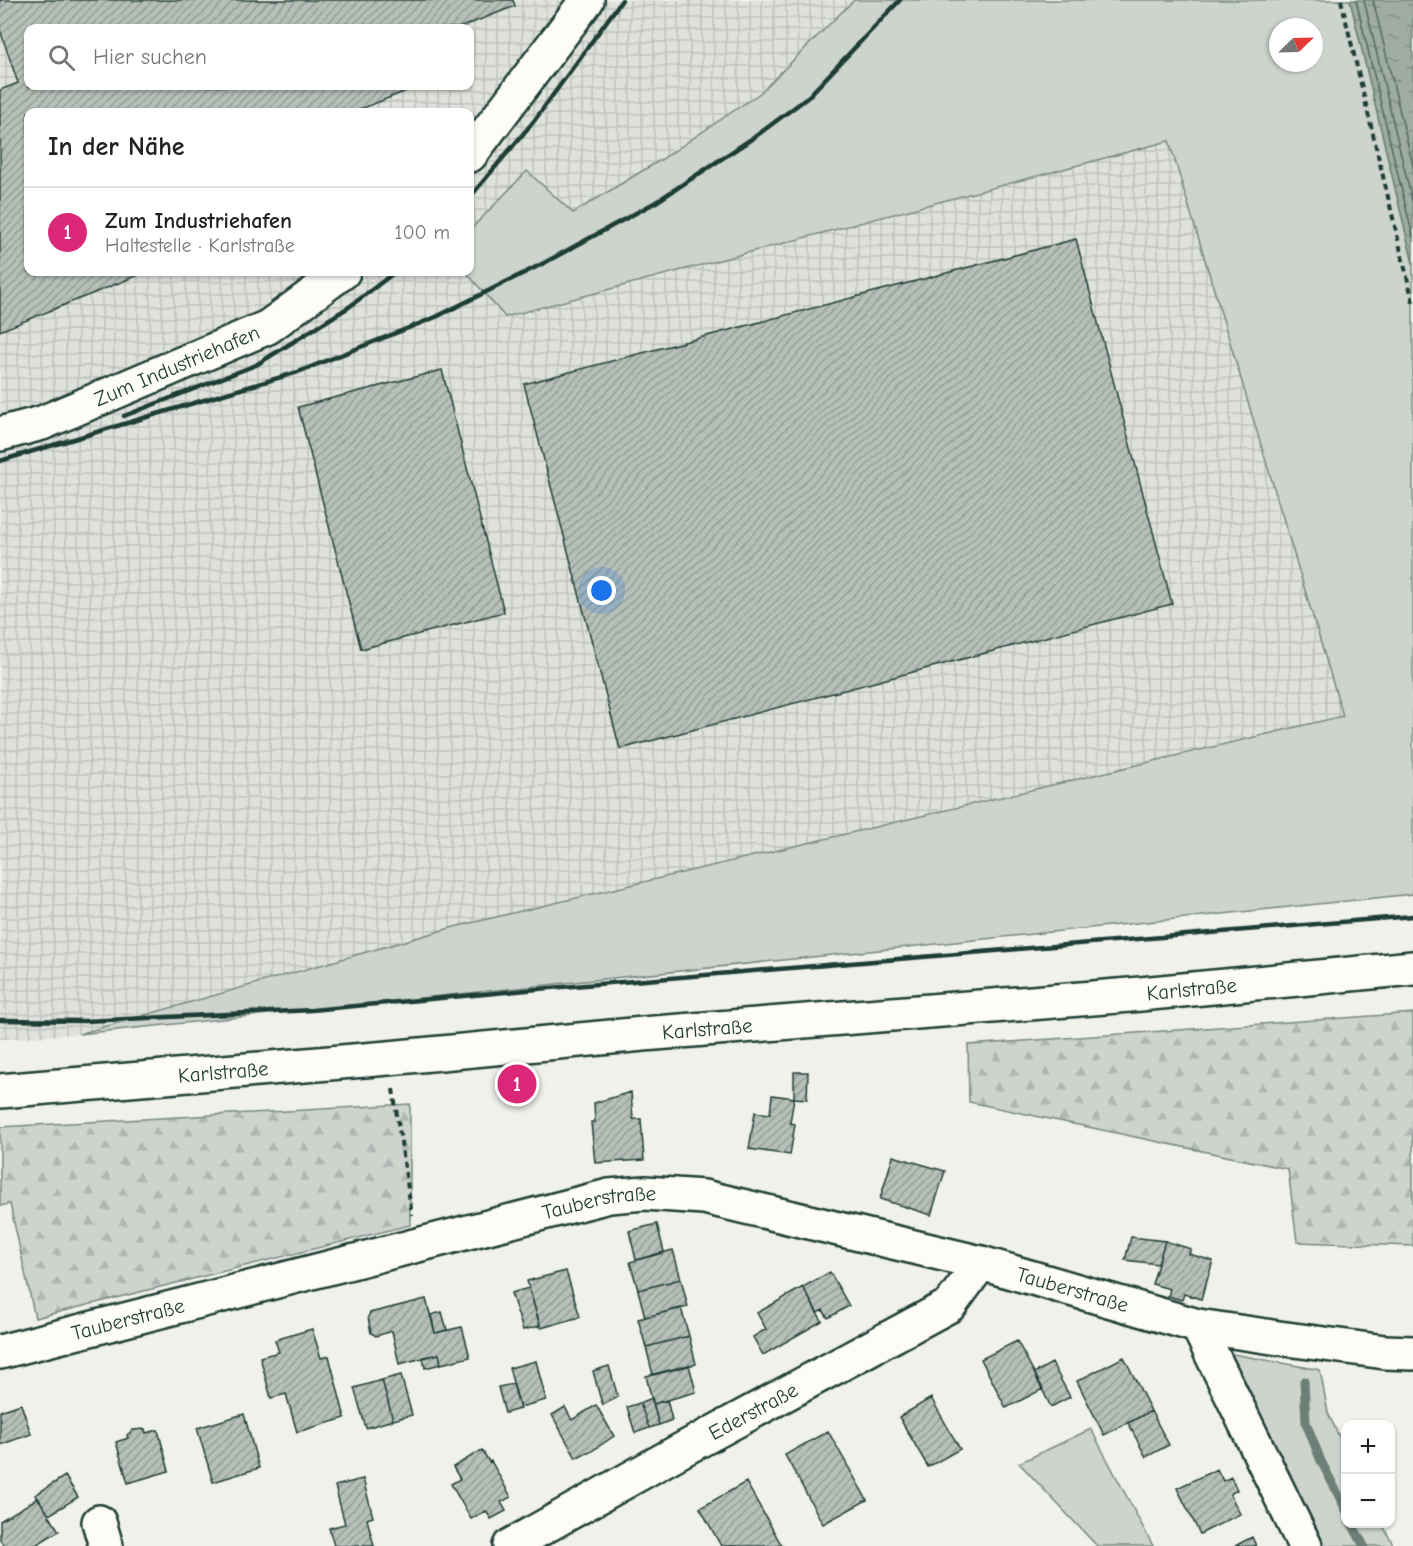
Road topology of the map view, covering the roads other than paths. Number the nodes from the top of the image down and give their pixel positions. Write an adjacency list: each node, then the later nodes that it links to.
1 (587, 0): 2 (street)
2 (474, 150)
3 (338, 276): 4 (street, Zum Industriehafen)
4 (0, 434)
5 (1413, 968): 6 (street, Karlstraße)
6 (0, 1090)
7 (981, 1263): 8 (street, Tauberstraße); 9 (street, Tauberstraße); 11 (street, Ederstraße)
8 (1198, 1326): 10 (street, Tauberstraße); 12 (street)
9 (0, 1352)
10 (1413, 1353)
11 (510, 1546)
12 (1305, 1546)

